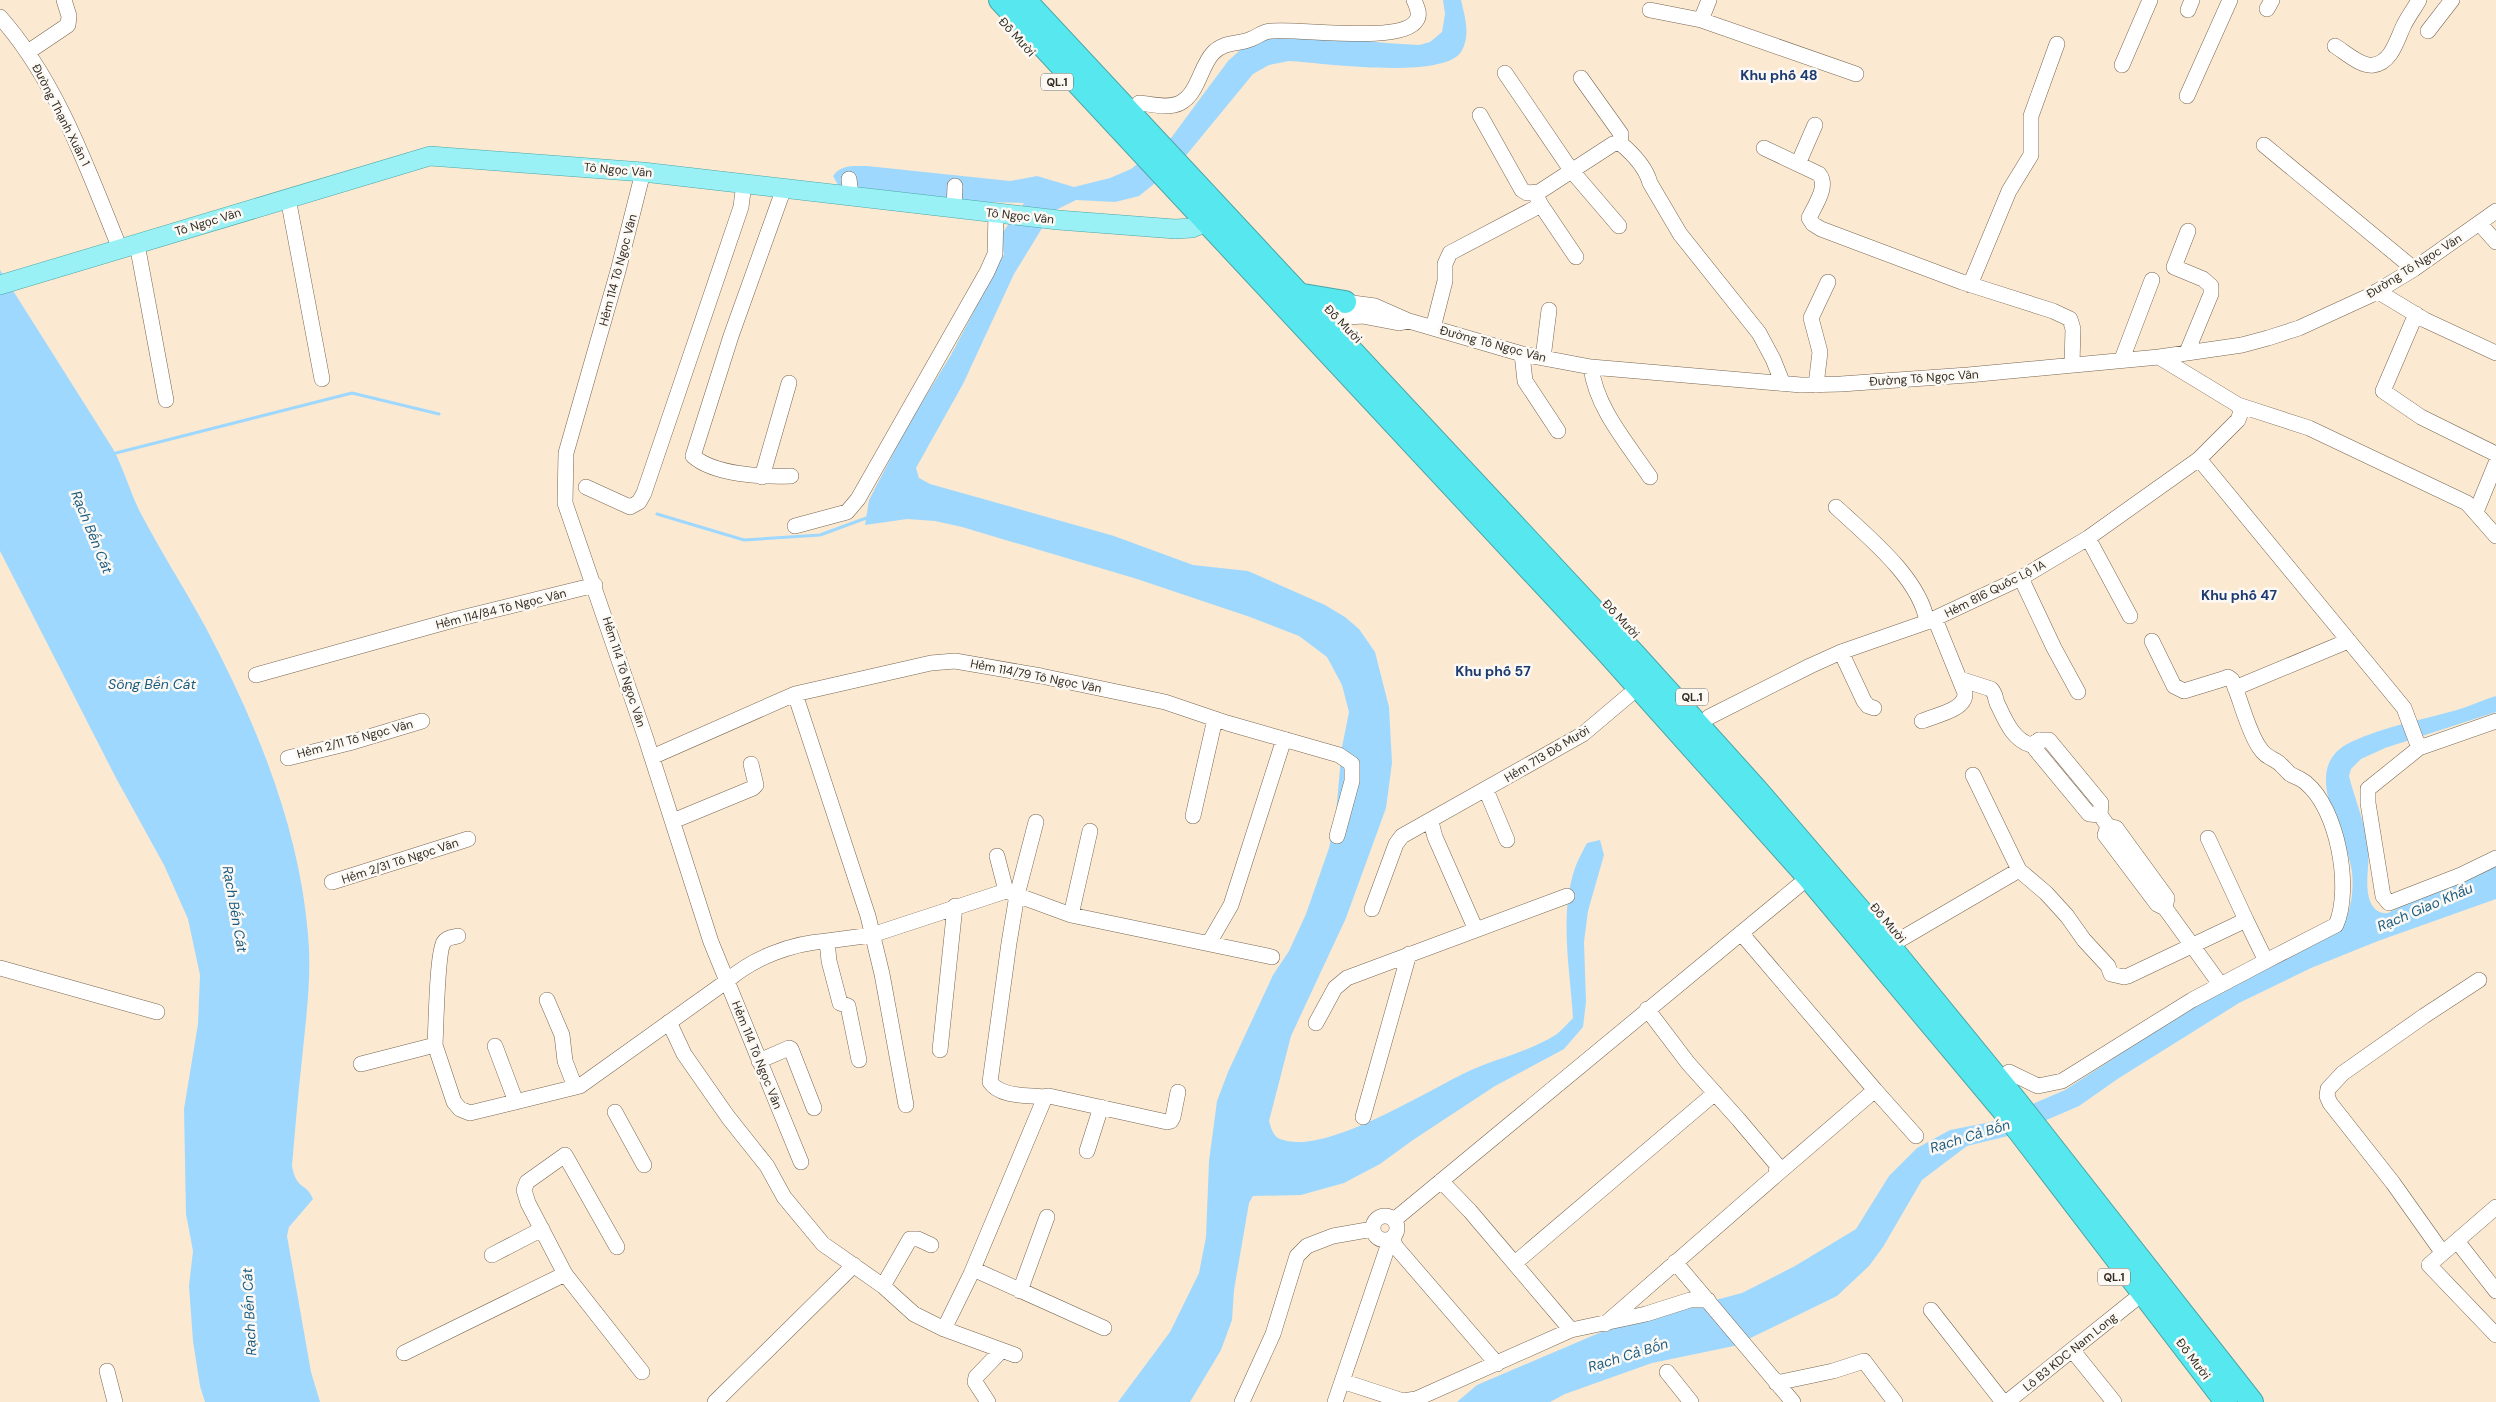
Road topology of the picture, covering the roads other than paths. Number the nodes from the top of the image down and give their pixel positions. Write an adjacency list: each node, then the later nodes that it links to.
1 (60, 0): 18 (street)
2 (983, 0): 29 (highway, Đỗ Mười / QL.1)
3 (1000, 0): 29 (highway, Đỗ Mười / QL.1)
4 (1025, 0): 29 (highway, QL.1)
5 (1045, 0): 24 (highway, QL.1)
6 (1414, 0): 24 (street)
7 (1709, 0): 14 (street)
8 (2150, 0): 19 (street)
9 (2230, 0): 23 (street)
10 (2419, 0): 17 (street)
11 (2452, 0): 15 (street)
12 (1650, 10): 14 (street)
13 (0, 16): 18 (street, Đường Thạnh Xuân 1)
14 (1701, 20): 21 (street)
15 (2428, 31)
16 (2056, 44): 54 (street)
17 (2335, 46)
18 (28, 52): 48 (street, Đường Thạnh Xuân 1)
19 (2122, 65)
20 (1505, 73): 32 (street)
21 (1856, 74)
22 (1581, 78): 27 (street)
23 (2187, 96)
24 (1139, 103): 29 (highway, QL.1)
25 (1480, 115): 39 (street)
26 (1815, 125): 31 (street)
27 (1620, 143): 32 (street); 70 (street)
28 (2264, 145): 50 (street)
29 (1149, 148): 34 (highway, QL.1); 34 (highway, QL.1)
30 (1764, 148): 31 (street)
31 (1798, 164): 54 (street)
32 (1571, 170): 39 (street); 45 (street)
33 (643, 172): 35 (main road, Tô Ngọc Vân); 38 (main road, Tô Ngọc Vân); 88 (street, Hẻm 114 Tô Ngọc Vân)
34 (1177, 178): 44 (highway, Đỗ Mười / QL.1); 58 (highway, Đỗ Mười / QL.1)
35 (744, 183): 37 (main road, Tô Ngọc Vân); 81 (street)
36 (955, 186): 40 (street)
37 (784, 188): 40 (main road, Tô Ngọc Vân); 79 (street)
38 (288, 198): 48 (main road, Tô Ngọc Vân); 68 (street)
39 (1540, 198): 49 (street); 59 (street)
40 (954, 206): 42 (main road, Tô Ngọc Vân)
41 (2496, 210): 43 (street, Đường Tô Ngọc Vân)
42 (1003, 214): 44 (main road, Tô Ngọc Vân); 84 (street)
43 (2480, 224): 47 (street); 50 (street, Đường Tô Ngọc Vân)
44 (1200, 225): 58 (highway, Đỗ Mười / QL.1)
45 (1619, 226)
46 (2188, 231): 60 (street)
47 (2496, 242)
48 (129, 246): 53 (main road, Tô Ngọc Vân); 72 (street, Đường Thạnh Xuân 1)
49 (1576, 257)
50 (2414, 269): 55 (street, Đường Tô Ngọc Vân)
51 (2152, 280): 65 (street)
52 (1828, 282): 71 (street)
53 (0, 285)
54 (1970, 285): 66 (street)
55 (2377, 291): 57 (street); 60 (street, Đường Tô Ngọc Vân)
56 (1549, 310): 64 (street)
57 (2416, 314): 61 (street); 75 (street)
58 (1326, 327): 59 (street, Đường Tô Ngọc Vân); 99 (highway, Đỗ Mười / QL.1); 101 (highway, Đỗ Mười / QL.1); 126 (highway, Đỗ Mười / QL.1); 167 (highway, Đỗ Mười / QL.1)
59 (1433, 328): 62 (street, Đường Tô Ngọc Vân)
60 (2187, 352): 63 (street, Đường Tô Ngọc Vân)
61 (2496, 353)
62 (1522, 354): 64 (street, Đường Tô Ngọc Vân); 74 (street)
63 (2159, 357): 65 (street, Đường Tô Ngọc Vân); 73 (street)
64 (1543, 358): 67 (street, Đường Tô Ngọc Vân)
65 (2122, 359): 66 (street, Đường Tô Ngọc Vân)
66 (2072, 364): 71 (street, Đường Tô Ngọc Vân)
67 (1591, 366): 70 (street, Đường Tô Ngọc Vân); 80 (street)
68 (322, 379)
69 (789, 383): 79 (street)
70 (1783, 384): 71 (street, Đường Tô Ngọc Vân)
71 (1816, 385)
72 (166, 400)
73 (2238, 405): 76 (street, Hẻm 816 Quốc Lộ 1A); 83 (street)
74 (1558, 431)
75 (2496, 454)
76 (2199, 459): 86 (street, Hẻm 816 Quốc Lộ 1A); 91 (street)
77 (2496, 463): 83 (street)
78 (791, 476): 79 (street)
79 (762, 477)
80 (1650, 477)
81 (586, 487)
82 (1836, 507): 90 (street)
83 (2476, 512): 85 (street)
84 (795, 526)
85 (2496, 536)
86 (2088, 538): 87 (street, Hẻm 816 Quốc Lộ 1A); 89 (street)
87 (2022, 578): 90 (street, Hẻm 816 Quốc Lộ 1A); 97 (street)
88 (595, 585): 94 (street, Hẻm 114/84 Tô Ngọc Vân); 108 (street, Hẻm 114 Tô Ngọc Vân)
89 (2130, 616)
90 (1931, 620): 93 (street, Hẻm 816 Quốc Lộ 1A); 95 (street)
91 (2348, 641): 96 (street); 107 (street)
92 (2152, 642): 96 (street)
93 (1842, 652): 100 (street); 101 (street, Hẻm 816 Quốc Lộ 1A)
94 (256, 675)
95 (1960, 679): 104 (street); 140 (street)
96 (2236, 688): 143 (street)
97 (2078, 692)
98 (794, 694): 102 (street, Hẻm 114/79 Tô Ngọc Vân); 108 (street, Hẻm 114/79 Tô Ngọc Vân); 135 (street)
99 (1628, 696): 112 (street, Hẻm 713 Đỗ Mười); 126 (highway, Đỗ Mười / QL.1)
100 (1874, 708)
101 (1709, 716): 137 (highway, Đỗ Mười / QL.1)
102 (1215, 719): 106 (street, Hẻm 114/79 Tô Ngọc Vân); 113 (street)
103 (422, 721): 109 (street, Hẻm 2/11 Tô Ngọc Vân)
104 (1922, 721)
105 (2496, 721): 107 (street)
106 (1284, 739): 118 (street, Hẻm 114/79 Tô Ngọc Vân); 139 (street)
107 (2418, 746): 123 (street)
108 (652, 757): 114 (street, Hẻm 114 Tô Ngọc Vân)
109 (288, 758)
110 (751, 764): 114 (street)
111 (1973, 775): 124 (street)
112 (1486, 790): 116 (street, Hẻm 713 Đỗ Mười); 121 (street)
113 (1193, 816)
114 (673, 821): 146 (street, Hẻm 114 Tô Ngọc Vân)
115 (1036, 822): 127 (street)
116 (1431, 822): 130 (street, Hẻm 713 Đỗ Mười); 133 (street)
117 (1090, 831): 131 (street)
118 (1338, 836)
119 (2208, 838): 132 (street)
120 (468, 839): 125 (street, Hẻm 2/31 Tô Ngọc Vân)
121 (1507, 840)
122 (998, 856): 127 (street)
123 (2496, 858)
124 (2019, 870): 137 (street); 140 (street)
125 (332, 882)
126 (1803, 882): 134 (street); 167 (highway, Đỗ Mười / QL.1)
127 (1012, 893): 129 (street); 131 (street); 164 (street)
128 (1567, 896): 133 (street)
129 (955, 906): 135 (street); 155 (street)
130 (1372, 909)
131 (1071, 914): 139 (street)
132 (2246, 920): 140 (street); 143 (street)
133 (1476, 930): 141 (street)
134 (1741, 933): 149 (street); 161 (street)
135 (872, 935): 138 (street); 166 (street)
136 (458, 936): 153 (street)
137 (1901, 939): 159 (highway, Đỗ Mười / QL.1)
138 (827, 941): 146 (street); 156 (street)
139 (1210, 943): 142 (street)
140 (2193, 947): 147 (street)
141 (1409, 954): 152 (street); 171 (street)
142 (1272, 957)
143 (2266, 961): 147 (street)
144 (0, 968): 150 (street)
145 (2478, 980): 188 (street)
146 (726, 981): 151 (street); 157 (street, Hẻm 114 Tô Ngọc Vân)
147 (2220, 984): 159 (street)
148 (547, 1000): 160 (street)
149 (1647, 1009): 163 (street); 178 (street)
150 (157, 1012)
151 (669, 1022): 160 (street); 192 (street)
152 (1316, 1023)
153 (436, 1045): 158 (street); 165 (street)
154 (495, 1046): 165 (street)
155 (940, 1050)
156 (859, 1060)
157 (759, 1061): 169 (street); 175 (street, Hẻm 114 Tô Ngọc Vân)
158 (361, 1064)
159 (2009, 1072): 167 (highway, Đỗ Mười / QL.1)
160 (575, 1087): 165 (street)
161 (1875, 1090): 172 (street); 177 (street)
162 (1178, 1092): 168 (street)
163 (1715, 1093): 177 (street); 191 (street)
164 (1044, 1097): 168 (street); 193 (street)
165 (516, 1102)
166 (906, 1105)
167 (2009, 1105): 173 (highway, QL.1); 173 (highway, QL.1)
168 (1101, 1107): 174 (street)
169 (814, 1108)
170 (615, 1112): 176 (street)
171 (1363, 1117)
172 (1916, 1136)
173 (2043, 1149): 199 (highway, Đỗ Mười / QL.1); 199 (highway, Đỗ Mười / QL.1)
174 (1087, 1151)
175 (801, 1162)
176 (644, 1165)
177 (1776, 1174): 190 (street)
178 (1441, 1181): 181 (street); 191 (street)
179 (2496, 1207): 185 (street)
180 (1047, 1216): 196 (street)
181 (1394, 1220): 183 (street); 184 (street)
182 (542, 1229): 187 (street); 189 (street); 194 (street)
183 (1373, 1229): 184 (street); 217 (street)
184 (1391, 1239): 208 (street); 212 (street)
185 (2457, 1241): 188 (street); 197 (street)
186 (931, 1245): 195 (street)
187 (617, 1247)
188 (2442, 1252): 205 (street)
189 (492, 1255)
190 (1675, 1262): 198 (street); 201 (street)
191 (1514, 1263): 204 (street)
192 (854, 1265): 195 (street); 215 (street)
193 (972, 1269): 196 (street); 203 (street)
194 (566, 1274): 207 (street); 210 (street)
195 (883, 1286): 203 (street)
196 (1020, 1291): 202 (street)
197 (2496, 1291)
198 (1711, 1304): 201 (street); 213 (street)
199 (2150, 1305): 206 (street, Lô B3 KDC Nam Long); 225 (highway, Đỗ Mười / QL.1); 226 (highway, Đỗ Mười / QL.1)
200 (1931, 1310): 222 (street)
201 (1605, 1324): 204 (street)
202 (1104, 1328)
203 (944, 1329): 216 (street)
204 (1571, 1330): 208 (street)
205 (2496, 1335)
206 (2073, 1351): 223 (street, Lô B3 KDC Nam Long); 224 (street)
207 (404, 1353)
208 (1496, 1364): 212 (street)
209 (107, 1371): 214 (street)
210 (642, 1372)
211 (1667, 1372): 219 (street)
212 (1342, 1381): 218 (street)
213 (1776, 1383): 220 (street); 221 (street)
214 (115, 1402)
215 (715, 1402)
216 (988, 1402)
217 (1242, 1402)
218 (1335, 1402)
219 (1691, 1402)
220 (1793, 1402)
221 (1895, 1402)
222 (2002, 1402)
223 (2007, 1402)
224 (2114, 1402)
225 (2225, 1402)
226 (2252, 1402)

